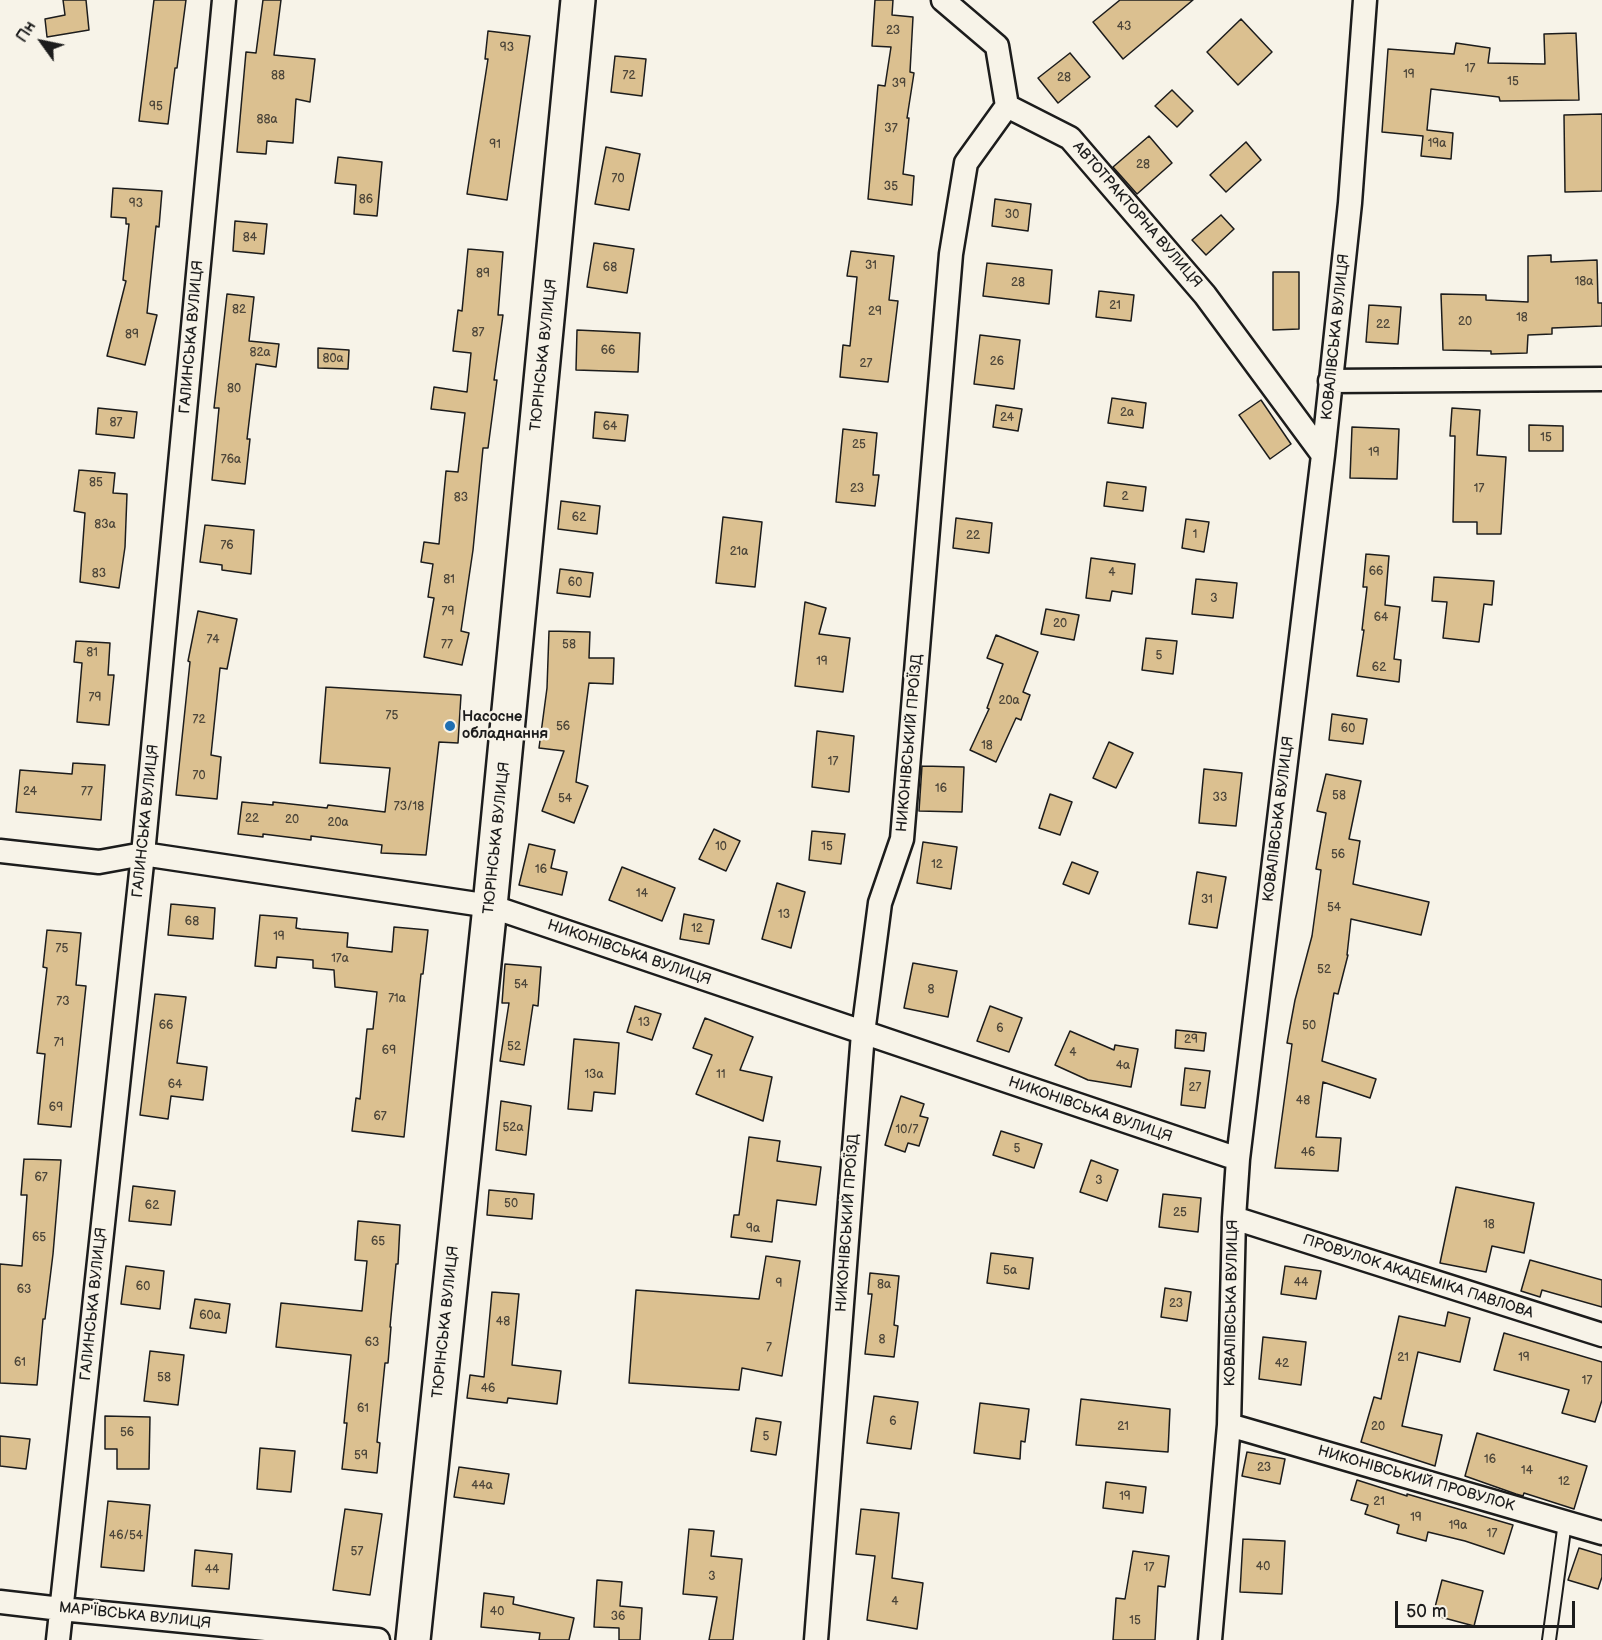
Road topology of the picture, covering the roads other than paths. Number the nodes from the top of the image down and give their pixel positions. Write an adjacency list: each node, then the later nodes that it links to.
1 (224, 0): 10 (street, ГАЛИНСЬКА ВУЛИЦЯ)
2 (578, 0): 11 (main road, ТЮРІНСЬКА ВУЛИЦЯ)
3 (943, 0): 5 (street)
4 (1365, 0): 7 (street, КОВАЛІВСЬКА ВУЛИЦЯ)
5 (1007, 106): 8 (street, АВТОТРАКТОРНА ВУЛИЦЯ); 12 (street, НИКОНІВСЬКИЙ ПРОЇЗД)
6 (1602, 379): 7 (street)
7 (1330, 381): 8 (street, КОВАЛІВСЬКА ВУЛИЦЯ)
8 (1323, 455): 13 (street, КОВАЛІВСЬКА ВУЛИЦЯ)
9 (0, 851): 10 (street, НИКОНІВСЬКА ВУЛИЦЯ)
10 (143, 854): 11 (street, НИКОНІВСЬКА ВУЛИЦЯ); 20 (street, ГАЛИНСЬКА ВУЛИЦЯ)
11 (490, 906): 12 (street, НИКОНІВСЬКА ВУЛИЦЯ); 23 (main road, ТЮРІНСЬКА ВУЛИЦЯ)
12 (863, 1033): 13 (street, НИКОНІВСЬКА ВУЛИЦЯ); 24 (street, НИКОНІВСЬКИЙ ПРОЇЗД)
13 (1238, 1160): 14 (street, КОВАЛІВСЬКА ВУЛИЦЯ)
14 (1234, 1218): 15 (street, ПРОВУЛОК АКАДЕМІКА ПАВЛОВА); 16 (street, КОВАЛІВСЬКА ВУЛИЦЯ)
15 (1602, 1335)
16 (1229, 1425): 17 (street, НИКОНІВСЬКИЙ ПРОВУЛОК); 25 (street, КОВАЛІВСЬКА ВУЛИЦЯ)
17 (1565, 1522): 18 (street, НИКОНІВСЬКИЙ ПРОВУЛОК); 26 (lane)
18 (1602, 1533)
19 (0, 1602): 20 (street, МАР'ЇВСЬКА ВУЛИЦЯ)
20 (61, 1610): 21 (street, ГАЛИНСЬКА ВУЛИЦЯ); 22 (street, МАР'ЇВСЬКА ВУЛИЦЯ)
21 (58, 1640)
22 (378, 1640)
23 (413, 1640)
24 (816, 1640)
25 (1210, 1640)
26 (1549, 1640)

